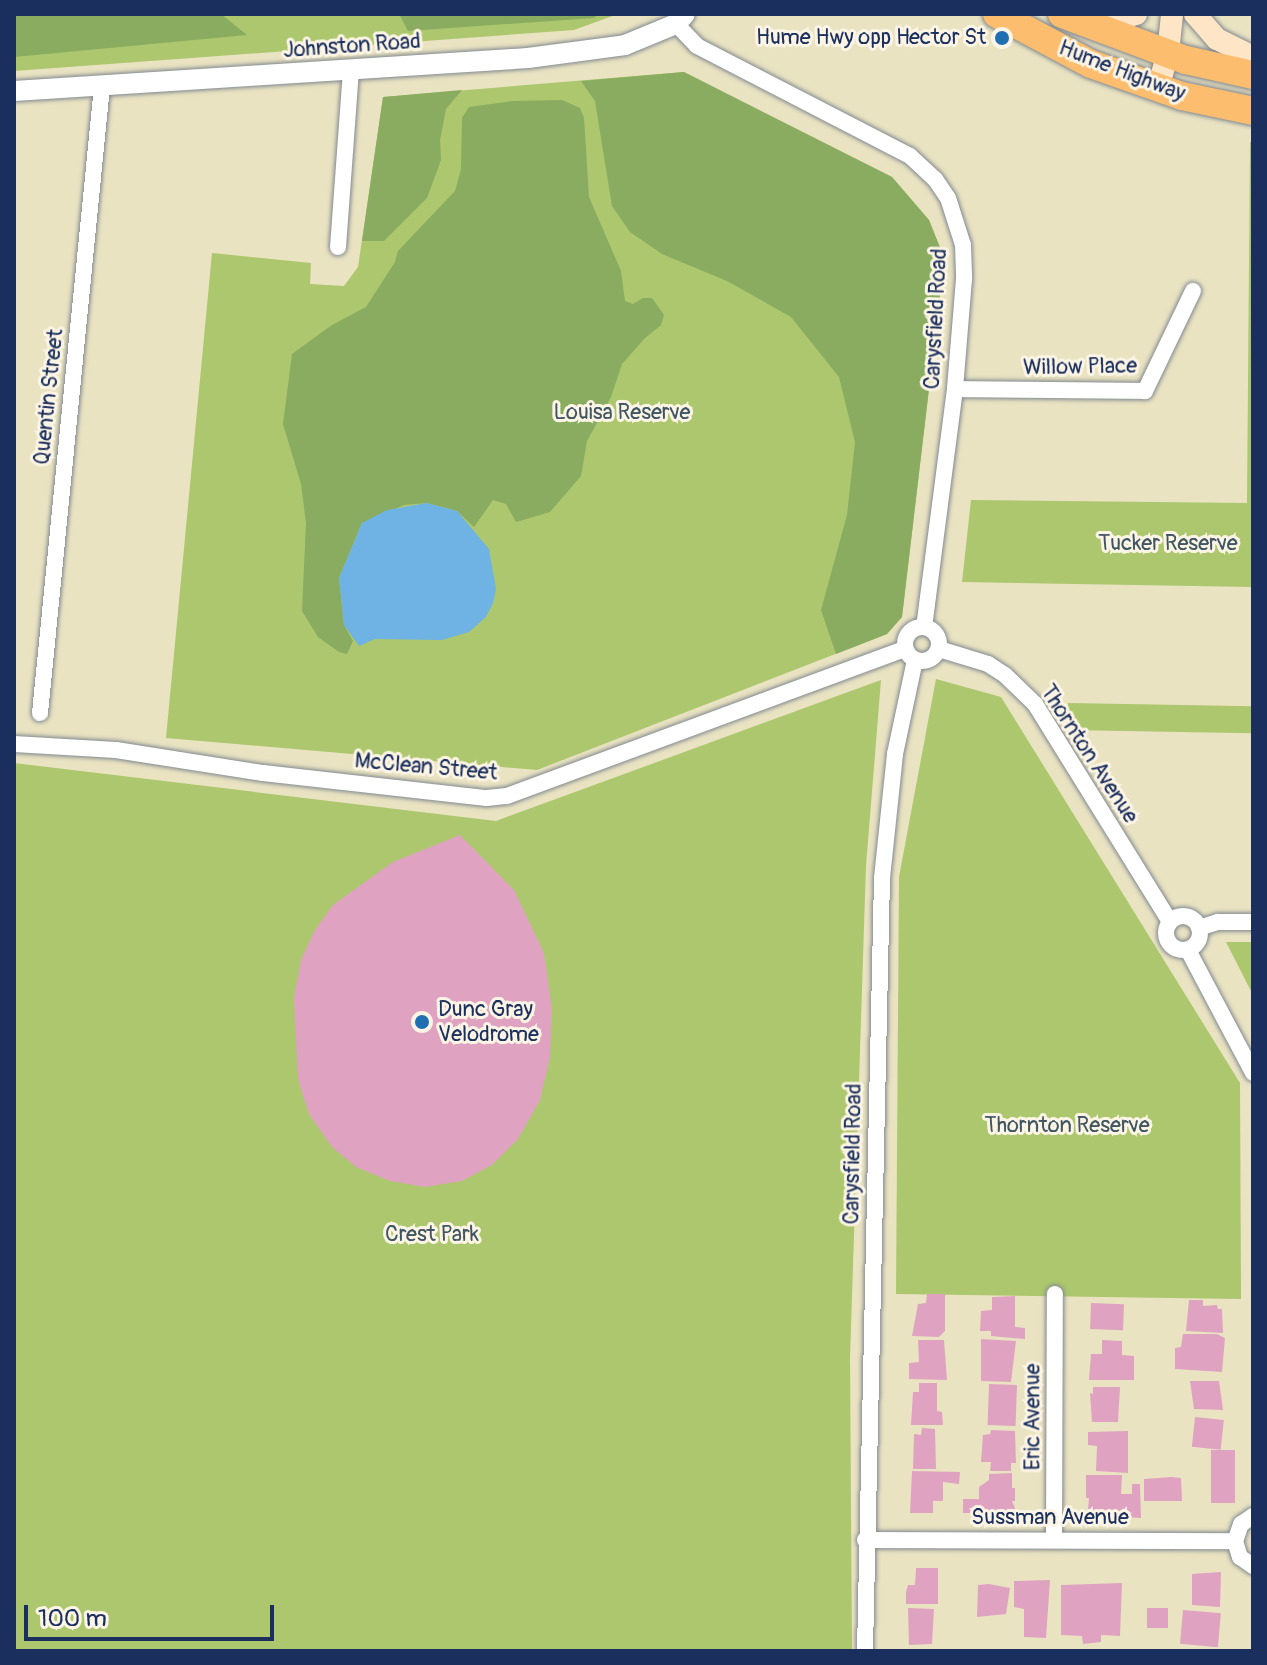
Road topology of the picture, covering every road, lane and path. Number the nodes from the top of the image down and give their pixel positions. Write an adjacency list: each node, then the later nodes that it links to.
1 (997, 14): 13 (highway, Hume Highway)
2 (1062, 14): 8 (highway, Hume Highway)
3 (1076, 14): 4 (main road)
4 (1136, 14)
5 (1172, 14): 8 (main road)
6 (1195, 14): 9 (main road)
7 (680, 19): 10 (street, Johnston Road); 18 (street, Carysfield Road)
8 (1168, 53): 11 (highway, Hume Highway); 13 (main road)
9 (1253, 57)
10 (351, 70): 12 (street, Johnston Road); 16 (street)
11 (1253, 75)
12 (102, 86): 14 (street, Johnston Road); 22 (street, Quentin Street)
13 (1158, 88): 15 (highway, Hume Highway)
14 (14, 91)
15 (1253, 111)
16 (338, 247)
17 (1193, 291): 18 (street, Willow Place)
18 (955, 389): 19 (street, Carysfield Road)
19 (924, 627): 20 (street); 21 (street)
20 (939, 649): 21 (street); 24 (street, Thornton Avenue)
21 (910, 655): 23 (street, McClean Street); 31 (street, Carysfield Road)
22 (40, 713)
23 (14, 744)
24 (1170, 922): 26 (street); 27 (street, Thornton Avenue)
25 (1253, 922): 26 (street)
26 (1199, 928): 27 (street)
27 (1188, 950): 28 (street, Thornton Avenue)
28 (1253, 1073)
29 (1055, 1294): 32 (street, Eric Avenue)
30 (1253, 1516): 33 (street)
31 (865, 1540): 32 (street, Sussman Avenue); 35 (street, Carysfield Road)
32 (1054, 1540): 33 (street, Sussman Avenue)
33 (1235, 1541): 34 (street)
34 (1253, 1566)
35 (865, 1651)

